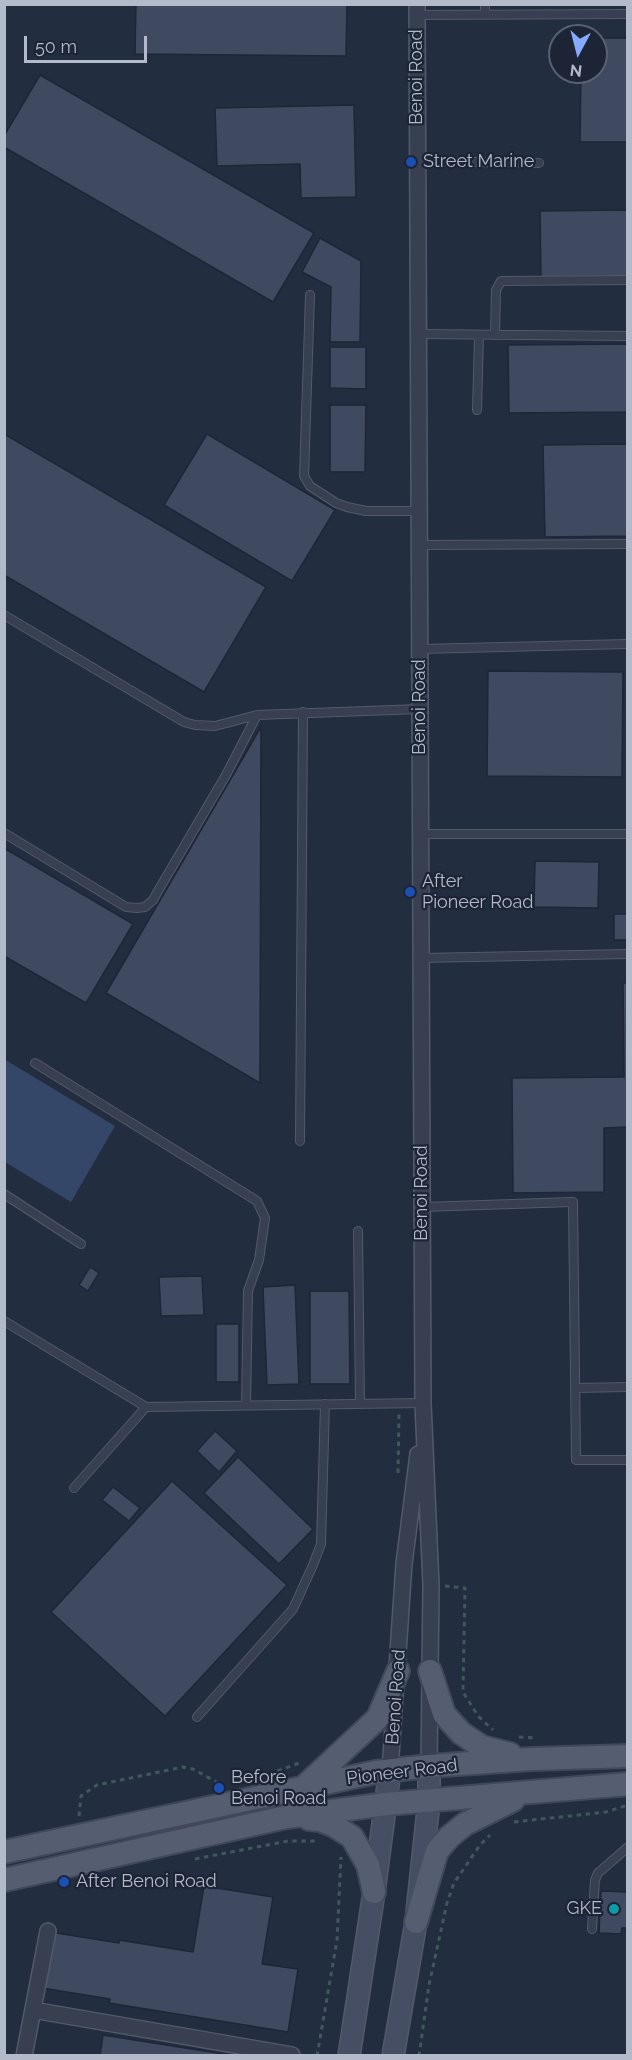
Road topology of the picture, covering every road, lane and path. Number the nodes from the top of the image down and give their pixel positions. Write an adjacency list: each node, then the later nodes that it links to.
1 (485, 4): 4 (lane)
2 (417, 10): 4 (lane); 5 (street, Benoi Road)
3 (627, 14): 4 (lane)
4 (485, 15)
5 (418, 161): 6 (lane); 9 (street, Benoi Road)
6 (539, 163)
7 (627, 280): 11 (lane)
8 (310, 295): 14 (lane)
9 (418, 334): 10 (lane); 14 (street, Benoi Road)
10 (479, 335): 11 (lane); 13 (lane)
11 (495, 335): 12 (lane)
12 (627, 336)
13 (477, 410)
14 (419, 511): 15 (street, Benoi Road)
15 (419, 544): 16 (lane); 19 (street, Benoi Road)
16 (627, 544)
17 (4, 615): 22 (lane)
18 (627, 644): 19 (lane)
19 (420, 649): 20 (street, Benoi Road)
20 (420, 709): 21 (lane); 24 (street, Benoi Road)
21 (303, 712): 22 (lane); 29 (lane)
22 (257, 715): 23 (lane)
23 (4, 834)
24 (420, 834): 25 (lane); 27 (street, Benoi Road)
25 (627, 834)
26 (627, 954): 27 (lane)
27 (421, 958): 31 (street, Benoi Road)
28 (35, 1063): 40 (lane)
29 (300, 1140)
30 (4, 1194): 33 (lane)
31 (422, 1207): 36 (lane); 41 (street, Benoi Road)
32 (358, 1231): 38 (lane)
33 (81, 1244)
34 (4, 1321): 42 (lane)
35 (627, 1387): 36 (lane)
36 (575, 1388): 43 (lane)
37 (325, 1404): 38 (lane); 40 (lane); 49 (lane)
38 (360, 1404): 39 (lane)
39 (399, 1404): 41 (lane); 44 (path)
40 (246, 1405): 42 (lane)
41 (423, 1406): 46 (street, Benoi Road); 47 (street, Benoi Road)
42 (146, 1407): 45 (lane)
43 (627, 1460)
44 (398, 1473)
45 (74, 1488)
46 (431, 1585): 48 (street, Benoi Road); 50 (path)
47 (398, 1671): 57 (street, Benoi Road); 61 (main road)
48 (430, 1671): 54 (main road); 56 (street, Benoi Road)
49 (197, 1717)
50 (497, 1732)
51 (519, 1737): 52 (path)
52 (542, 1738)
53 (627, 1756): 54 (main road, Pioneer Road)
54 (532, 1759): 56 (main road, Pioneer Road)
55 (308, 1760): 58 (path)
56 (429, 1766): 57 (main road, Pioneer Road); 63 (main road, Benoi Road)
57 (390, 1770): 61 (main road, Pioneer Road); 64 (main road, Benoi Road)
58 (265, 1775)
59 (627, 1784): 62 (main road, Pioneer Road)
60 (223, 1785): 69 (path)
61 (304, 1787): 69 (main road, Pioneer Road)
62 (531, 1792): 63 (main road, Pioneer Road); 77 (main road)
63 (429, 1801): 64 (main road, Pioneer Road); 77 (main road, Benoi Road)
64 (386, 1804): 66 (main road, Pioneer Road); 76 (main road, Benoi Road)
65 (627, 1805): 67 (path)
66 (286, 1817): 75 (main road, Pioneer Road); 76 (main road)
67 (510, 1823)
68 (490, 1834): 86 (path)
69 (77, 1835): 73 (main road, Pioneer Road)
70 (319, 1841): 74 (path)
71 (627, 1847): 78 (lane)
72 (344, 1849): 83 (path)
73 (4, 1852)
74 (185, 1861)
75 (4, 1880)
76 (374, 1892): 84 (main road, Benoi Road)
77 (416, 1922): 85 (main road, Benoi Road)
78 (592, 1929)
79 (48, 1931): 80 (street)
80 (33, 2010): 81 (street); 82 (street)
81 (24, 2055)
82 (292, 2055)
83 (317, 2055)
84 (349, 2055)
85 (393, 2055)
86 (419, 2055)

